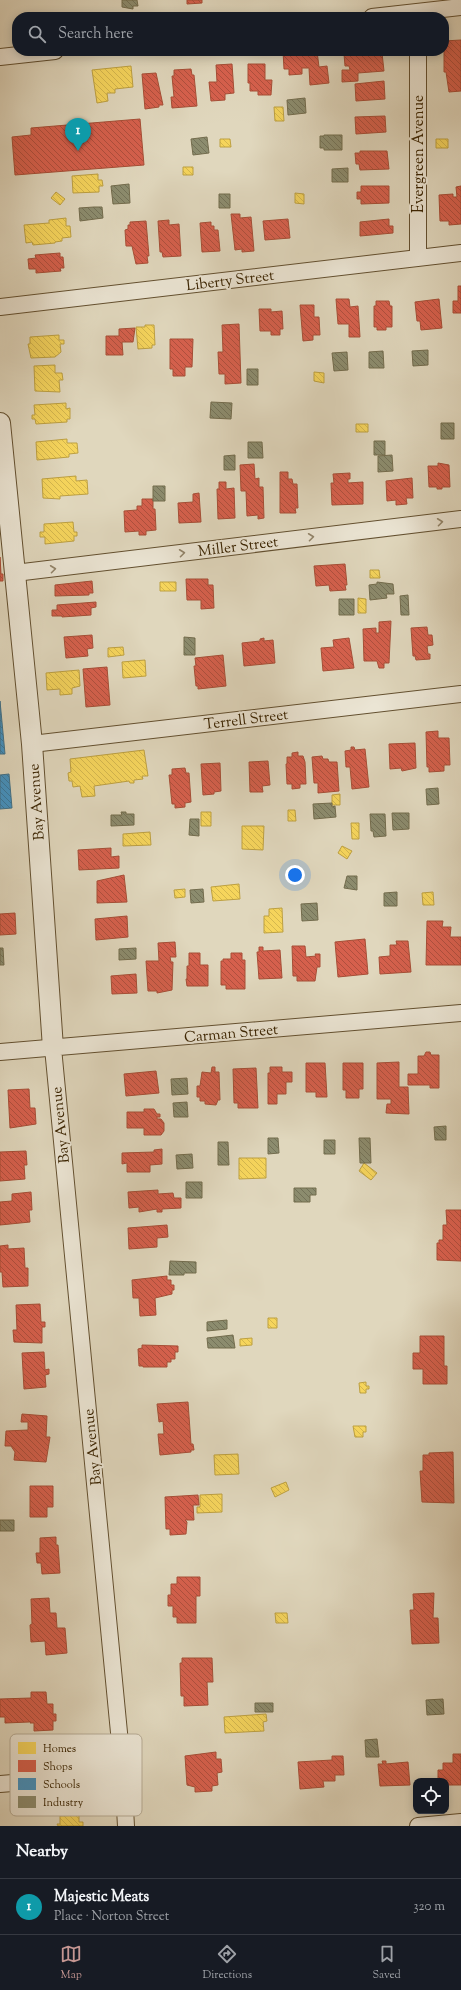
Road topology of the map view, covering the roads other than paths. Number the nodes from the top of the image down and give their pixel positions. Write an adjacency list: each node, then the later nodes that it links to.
1 (461, 7): 2 (street)
2 (418, 10): 3 (street)
3 (405, 12)
4 (12, 56): 6 (street)
5 (418, 56): 8 (street, Evergreen Avenue)
6 (0, 57)
7 (461, 253): 8 (street, Liberty Street)
8 (418, 258): 9 (street, Liberty Street)
9 (0, 307)
10 (0, 423): 12 (street, Bay Avenue)
11 (461, 519): 12 (street, Miller Street, one-way to 11)
12 (15, 574): 14 (street, Bay Avenue)
13 (461, 694): 14 (street, Terrell Street)
14 (32, 744): 16 (street, Bay Avenue)
15 (461, 1014): 16 (street, Carman Street)
16 (53, 1048): 17 (street, Carman Street); 18 (street, Bay Avenue)
17 (0, 1052)
18 (119, 1734)
19 (10, 1783): 20 (street)
20 (0, 1784)
21 (125, 1816): 23 (street, Bay Avenue)
22 (461, 1822): 24 (street)
23 (126, 1826)
24 (418, 1826)

